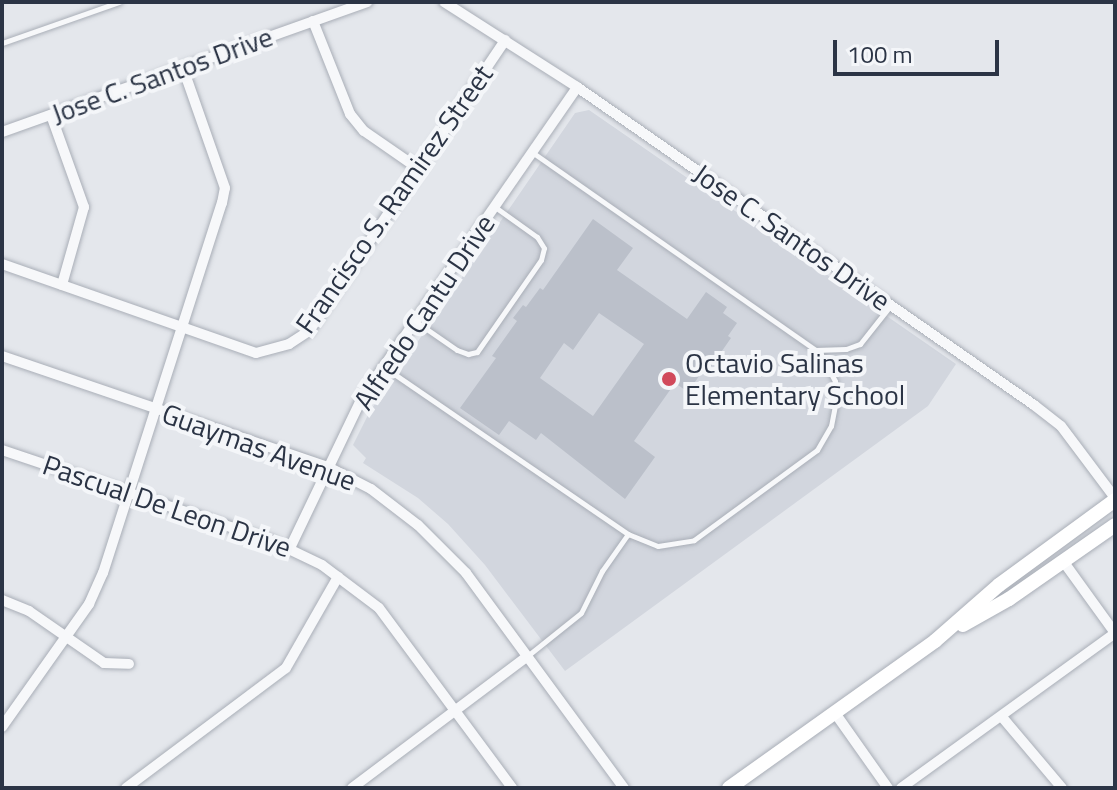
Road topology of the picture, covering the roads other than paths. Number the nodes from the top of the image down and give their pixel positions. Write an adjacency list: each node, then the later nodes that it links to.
1 (119, 2): 6 (lane)
2 (368, 2): 4 (street, Jose C. Santos Drive)
3 (444, 2): 5 (street, Jose C. Santos Drive)
4 (313, 21): 7 (street, Jose C. Santos Drive); 12 (street)
5 (505, 40): 8 (street, Jose C. Santos Drive); 12 (street, Francisco S. Ramirez Street)
6 (2, 43)
7 (183, 68): 9 (street, Jose C. Santos Drive); 18 (street)
8 (577, 87): 11 (street, Alfredo Cantu Drive); 16 (street, Jose C. Santos Drive)
9 (51, 115): 10 (street, Jose C. Santos Drive); 15 (street)
10 (2, 132)
11 (532, 152): 13 (street, Alfredo Cantu Drive); 19 (lane)
12 (416, 167): 18 (street, Francisco S. Ramirez Street)
13 (494, 207): 17 (street, Alfredo Cantu Drive); 17 (lane)
14 (2, 264): 15 (street, Francisco S. Ramirez Street)
15 (62, 285): 18 (street, Francisco S. Ramirez Street)
16 (890, 305): 19 (lane); 26 (street, Jose C. Santos Drive)
17 (415, 321): 21 (street, Alfredo Cantu Drive)
18 (183, 328): 22 (street)
19 (815, 350): 29 (lane)
20 (2, 356): 22 (street, Guaymas Avenue)
21 (384, 367): 24 (street, Alfredo Cantu Drive); 29 (lane)
22 (157, 409): 24 (street, Guaymas Avenue); 25 (street)
23 (2, 450): 25 (street, Pascual De Leon Drive)
24 (328, 467): 30 (street, Alfredo Cantu Drive); 38 (street, Guaymas Avenue)
25 (130, 492): 30 (street, Pascual De Leon Drive); 36 (street)
26 (1115, 499): 37 (main road)
27 (1115, 513): 33 (main road)
28 (1115, 525): 31 (main road)
29 (628, 534): 38 (lane)
30 (290, 548): 32 (street, Pascual De Leon Drive)
31 (1063, 561): 33 (main road); 35 (street)
32 (338, 577): 40 (street, Pascual De Leon Drive); 44 (street)
33 (1009, 599): 37 (main road)
34 (2, 600): 36 (street)
35 (1115, 633): 42 (street)
36 (65, 637): 39 (street); 43 (street)
37 (935, 641): 41 (main road)
38 (525, 658): 40 (street); 47 (street, Guaymas Avenue)
39 (129, 664)
40 (457, 709): 45 (street); 46 (street, Pascual De Leon Drive)
41 (835, 713): 48 (main road); 49 (street)
42 (1002, 717): 50 (street); 51 (street)
43 (2, 727)
44 (126, 788)
45 (352, 788)
46 (512, 788)
47 (624, 788)
48 (729, 788)
49 (888, 788)
50 (901, 788)
51 (1062, 788)

